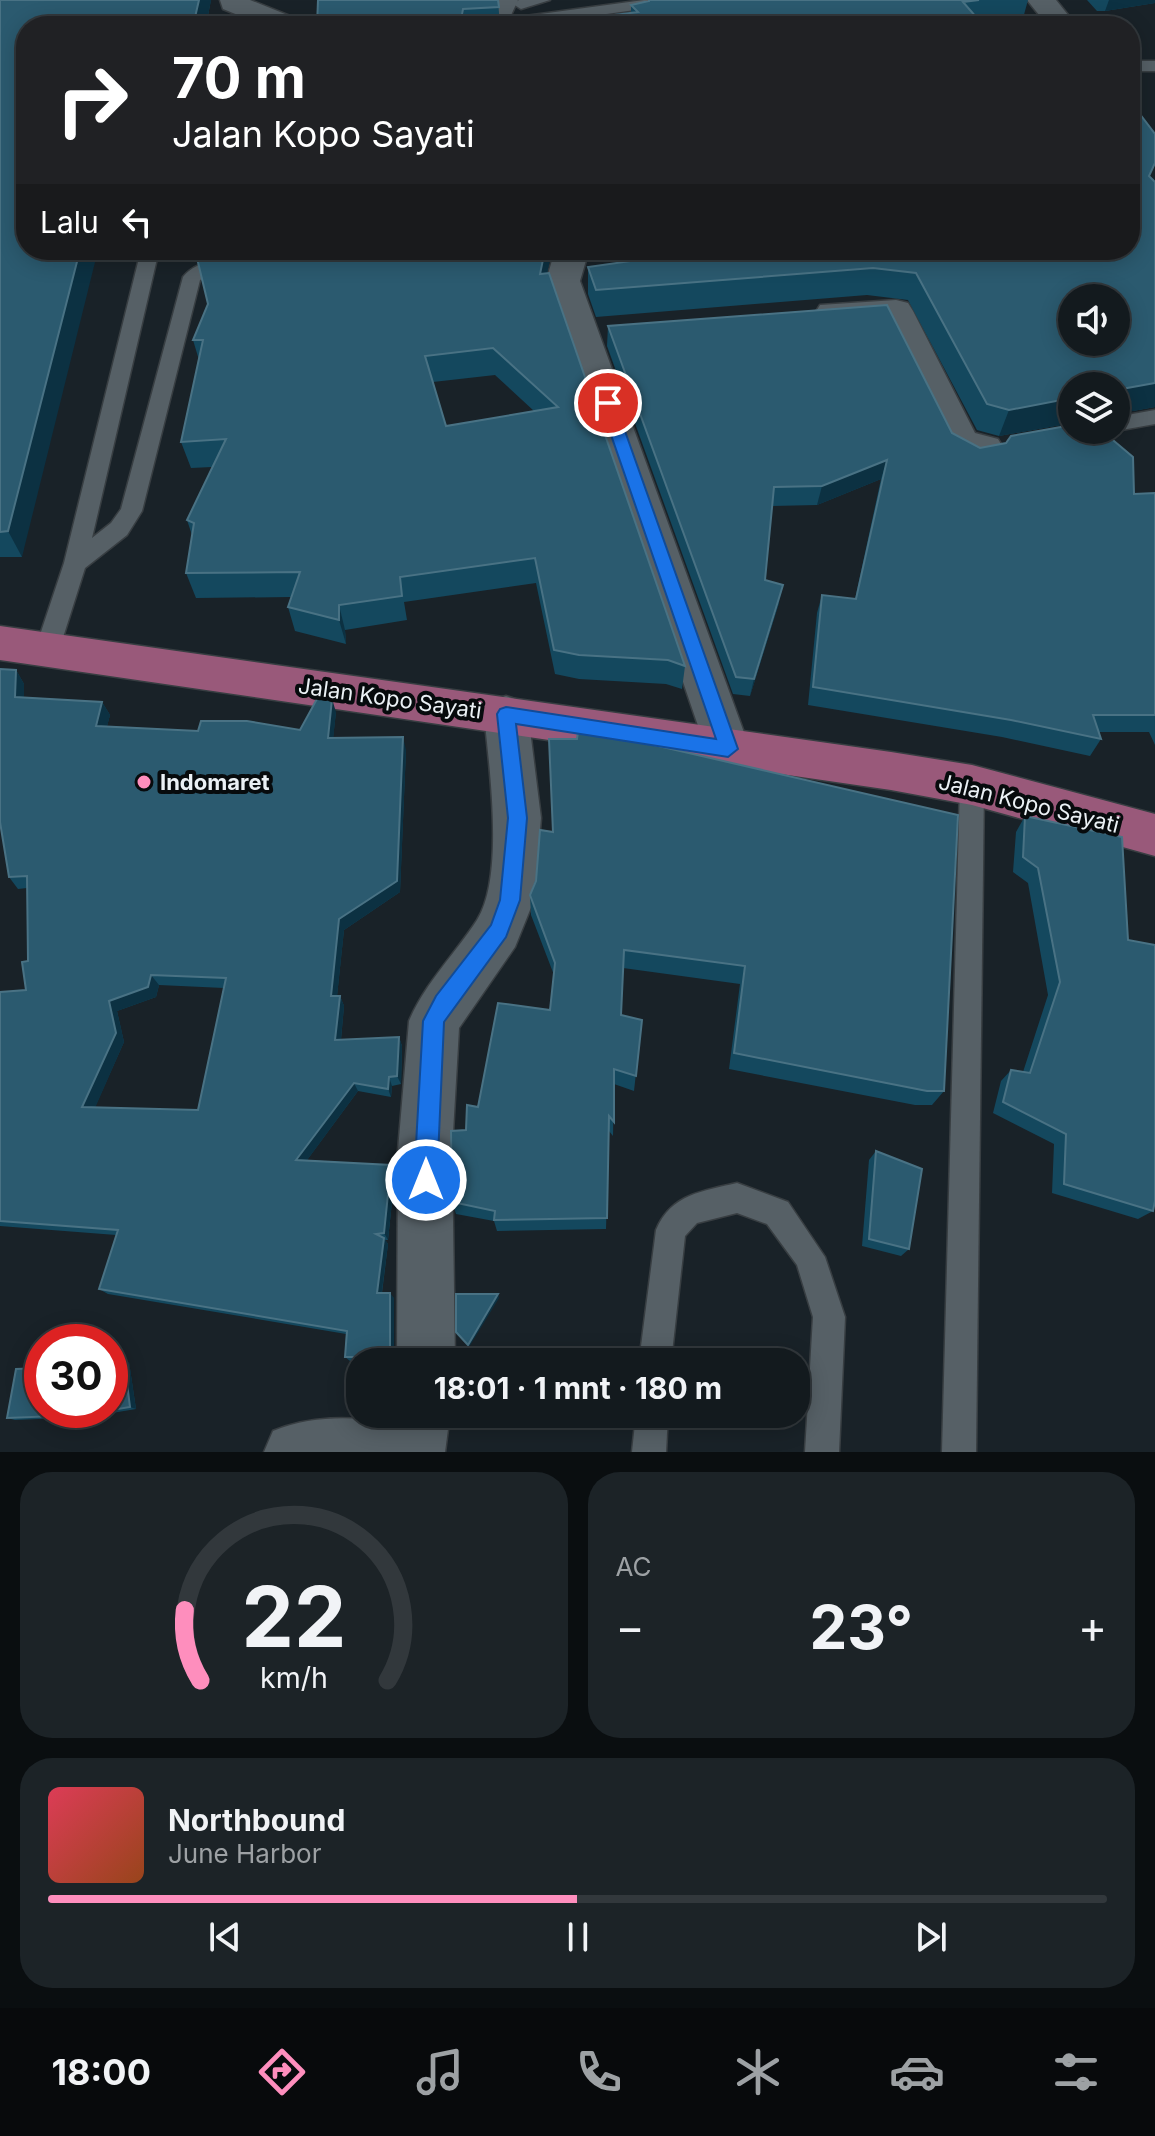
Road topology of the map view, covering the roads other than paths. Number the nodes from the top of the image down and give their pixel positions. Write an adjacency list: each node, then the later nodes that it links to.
1 (234, 0): 7 (street)
2 (543, 0): 6 (lane)
3 (614, 0): 6 (lane)
4 (1041, 0): 9 (street)
5 (681, 6): 6 (lane); 8 (lane)
6 (512, 14)
7 (262, 16)
8 (636, 16)
9 (1055, 16)
10 (148, 260): 17 (lane)
11 (234, 260): 17 (lane)
12 (569, 260): 21 (street)
13 (805, 316): 16 (street)
14 (1155, 417): 15 (lane)
15 (1130, 421)
16 (992, 448)
17 (75, 563): 19 (lane)
18 (0, 643): 19 (main road, Jalan Kopo Sayati)
19 (47, 650): 20 (main road, Jalan Kopo Sayati)
20 (506, 714): 21 (main road, Jalan Kopo Sayati); 24 (street)
21 (728, 749): 22 (main road, Jalan Kopo Sayati)
22 (972, 785): 23 (main road, Jalan Kopo Sayati); 33 (lane)
23 (1155, 835)
24 (426, 1348)
25 (657, 1348): 32 (lane)
26 (418, 1428): 30 (street)
27 (651, 1428): 31 (lane)
28 (294, 1452): 29 (street)
29 (396, 1452)
30 (415, 1452)
31 (649, 1452)
32 (822, 1452)
33 (959, 1452)

